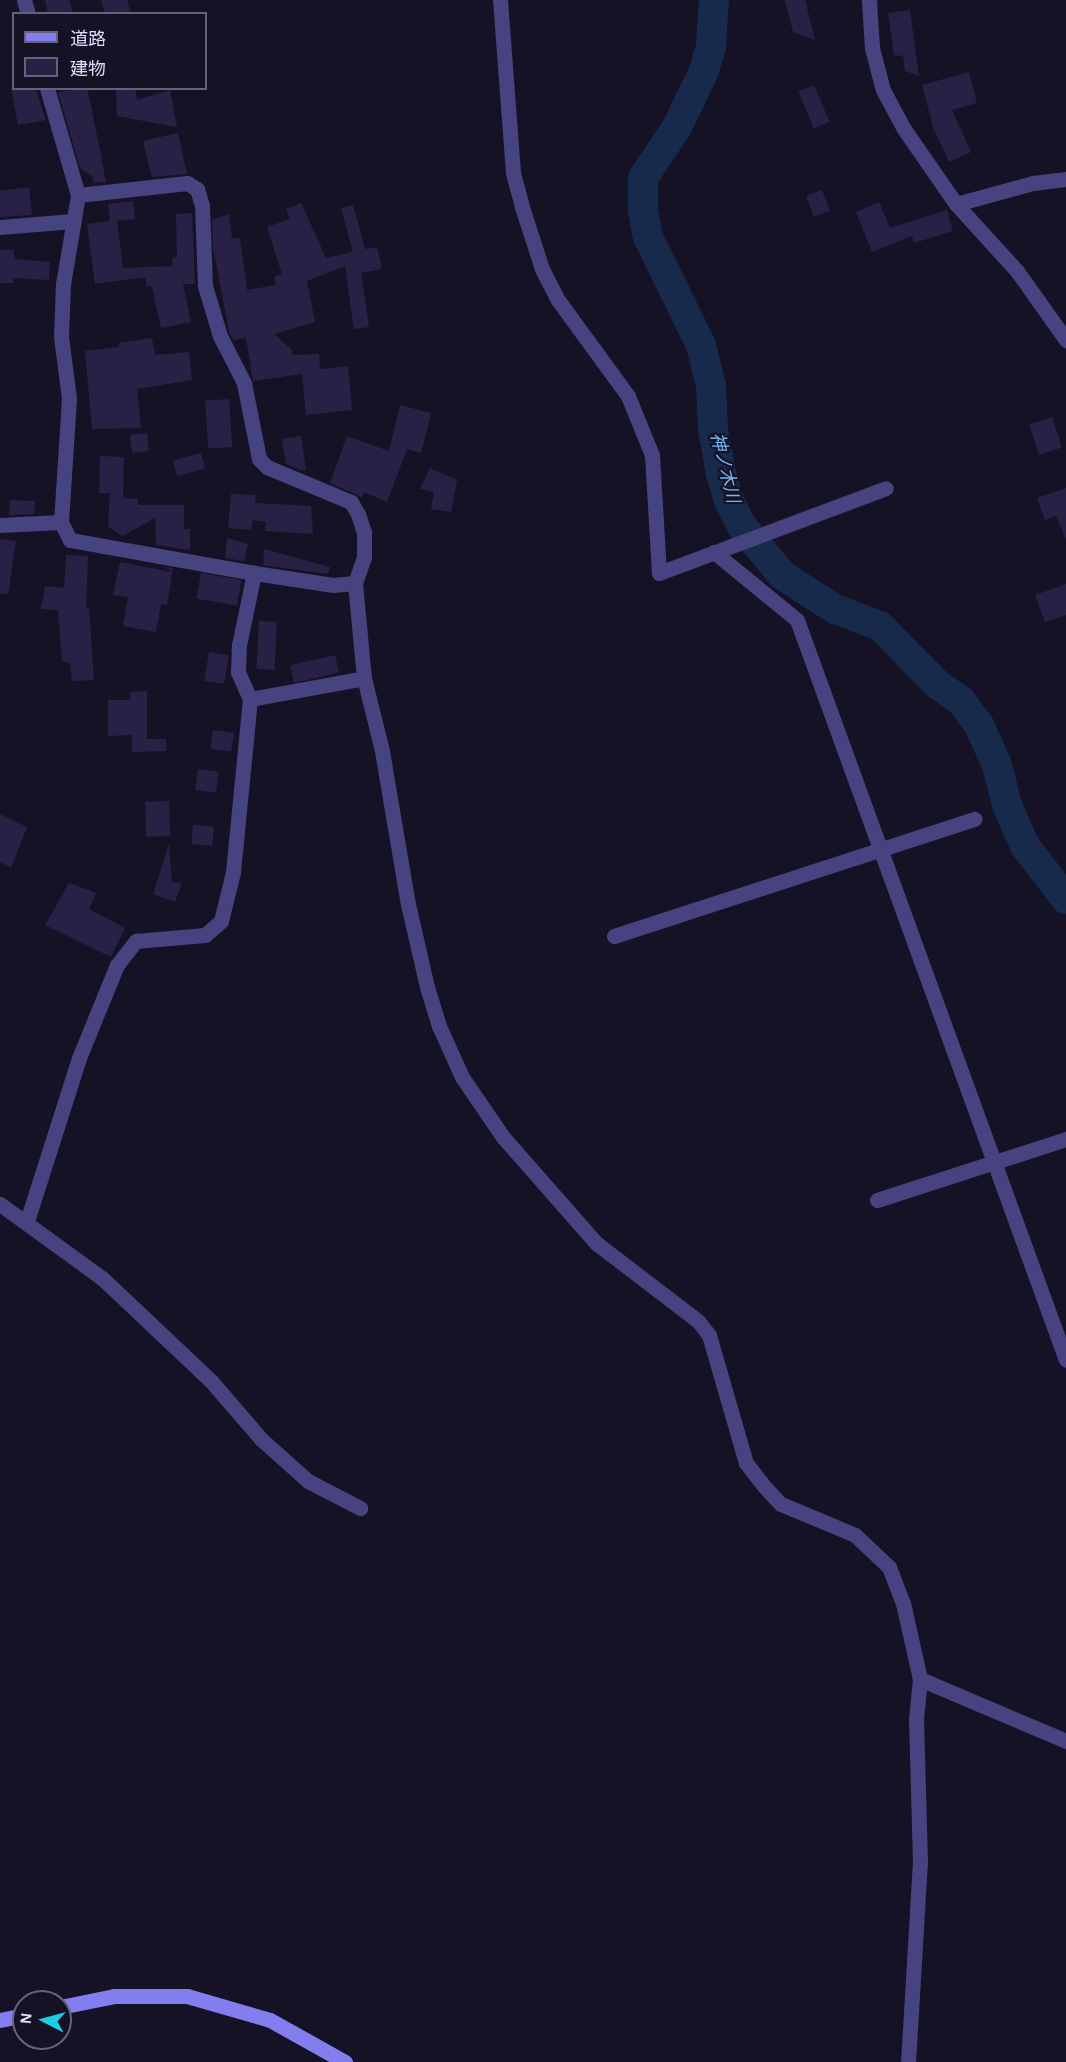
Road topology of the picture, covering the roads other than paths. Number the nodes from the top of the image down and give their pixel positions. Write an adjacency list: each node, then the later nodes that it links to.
1 (500, 0): 13 (street)
2 (869, 0): 6 (street)
3 (48, 90): 5 (street)
4 (1066, 179): 6 (street)
5 (78, 195): 7 (street); 15 (street)
6 (956, 204): 9 (street)
7 (73, 221): 8 (street); 11 (street)
8 (0, 227)
9 (1066, 340)
10 (886, 488): 13 (street)
11 (62, 522): 12 (street); 14 (street)
12 (0, 525)
13 (714, 552): 19 (street)
14 (254, 573): 15 (street); 17 (street)
15 (355, 583): 16 (street)
16 (364, 678): 17 (street); 28 (street)
17 (250, 699): 25 (street)
18 (975, 819): 19 (street)
19 (882, 849): 20 (street); 22 (street)
20 (614, 936)
21 (1066, 1139): 22 (street)
22 (994, 1163): 23 (street); 26 (street)
23 (877, 1200)
24 (0, 1204): 25 (street)
25 (27, 1221): 27 (street)
26 (1066, 1360)
27 (360, 1508)
28 (920, 1679): 29 (street); 32 (street)
29 (1066, 1741)
30 (72, 2004): 31 (street)
31 (345, 2062)
32 (908, 2062)

